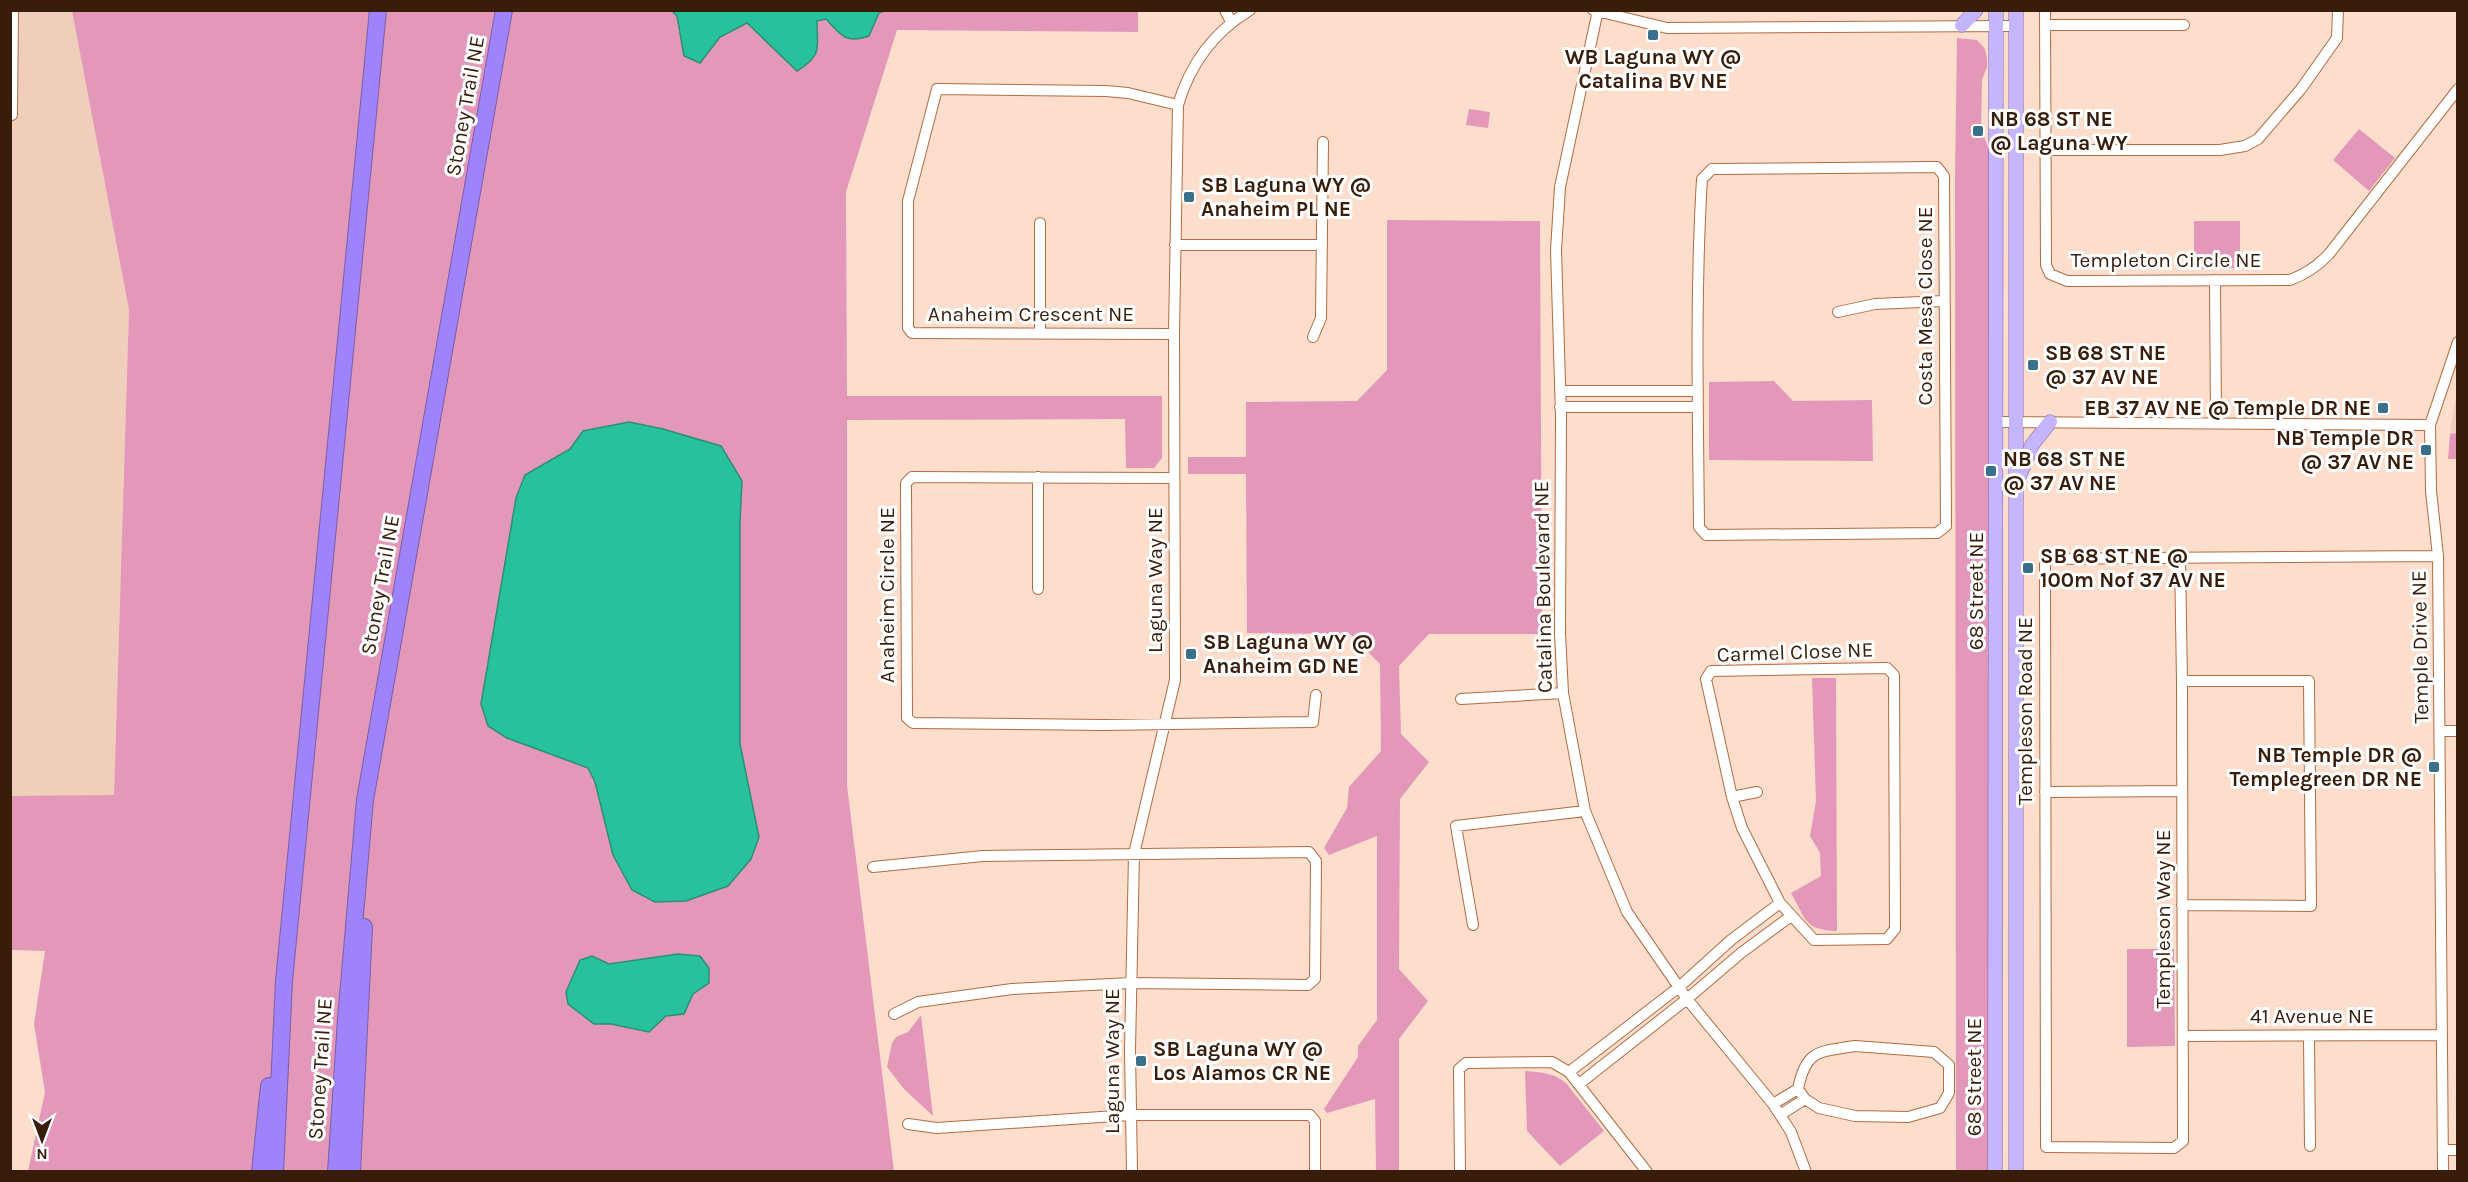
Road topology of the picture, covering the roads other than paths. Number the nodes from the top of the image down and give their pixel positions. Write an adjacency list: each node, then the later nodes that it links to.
1 (13, 10): 20 (street)
2 (378, 10): 67 (highway, Stoney Trail NE)
3 (504, 10): 59 (highway, Stoney Trail NE)
4 (1225, 10): 12 (street)
5 (1250, 10): 12 (street, Laguna Way NE)
6 (1976, 10): 13 (main road)
7 (1996, 10): 16 (main road, 68 Street NE)
8 (2016, 10): 17 (main road, 68 Street NE)
9 (2045, 10): 14 (street, Templeton Circle NE)
10 (2338, 10): 22 (street)
11 (1596, 11): 13 (street); 33 (street, Catalina Boulevard NE)
12 (1231, 22): 19 (street, Laguna Way NE)
13 (1962, 25): 16 (street)
14 (2045, 25): 15 (street); 22 (street, Templeton Circle NE)
15 (2184, 25)
16 (1996, 26): 17 (street); 37 (main road, 68 Street NE)
17 (2016, 26): 38 (main road, 68 Street NE)
18 (2457, 88): 26 (street, Templeton Circle NE)
19 (1178, 105): 24 (street, Laguna Way NE); 29 (street, Anaheim Crescent NE)
20 (12, 115)
21 (1323, 142): 25 (street)
22 (2046, 150): 26 (street, Templeton Circle NE)
23 (1040, 224): 29 (street)
24 (1175, 245): 25 (street); 30 (street, Laguna Way NE)
25 (1322, 245): 31 (street)
26 (2215, 280): 40 (street)
27 (1944, 301): 28 (street); 34 (street, Costa Mesa Close NE); 36 (street, Costa Mesa Close NE)
28 (1838, 312)
29 (1040, 333): 30 (street, Anaheim Crescent NE)
30 (1174, 334): 43 (street, Laguna Way NE)
31 (1313, 337)
32 (2457, 342): 41 (street, Temple Drive NE)
33 (1560, 391): 34 (street); 35 (street, Catalina Boulevard NE)
34 (1698, 391): 36 (street, Costa Mesa Close NE)
35 (1560, 407): 36 (street); 49 (street, Catalina Boulevard NE)
36 (1698, 407)
37 (1997, 422): 38 (street); 96 (main road, 68 Street NE)
38 (2016, 422): 39 (street); 44 (main road, 68 Street NE)
39 (2050, 422): 40 (street); 44 (main road)
40 (2216, 423): 41 (street)
41 (2430, 425): 45 (street, Temple Drive NE)
42 (1038, 477): 43 (street, Anaheim Circle NE); 47 (street); 52 (street, Anaheim Circle NE)
43 (1174, 478): 52 (street, Laguna Way NE)
44 (2016, 484): 97 (main road, 68 Street NE)
45 (2438, 556): 46 (street, Templeson Road NE); 53 (street, Temple Drive NE)
46 (2180, 558): 48 (street, Templeson Way NE); 57 (street, Templeson Road NE)
47 (1038, 589)
48 (2182, 681): 55 (street, Templeson Way NE); 64 (street)
49 (1563, 693): 51 (street); 60 (street, Catalina Boulevard NE)
50 (1316, 695): 52 (street, Anaheim Circle NE)
51 (1461, 699)
52 (1165, 724): 61 (street, Laguna Way NE)
53 (2440, 732): 54 (street); 72 (street, Temple Drive NE)
54 (2457, 732)
55 (2182, 791): 57 (street); 64 (street, Templeson Way NE)
56 (1757, 792): 58 (street)
57 (2045, 792): 84 (street, Templeson Road NE)
58 (1732, 797): 63 (street, Carmel Close NE); 65 (street, Carmel Close NE)
59 (365, 800): 89 (highway, Stoney Trail NE); 90 (highway)
60 (1585, 811): 66 (street); 69 (street, Catalina Boulevard NE)
61 (1134, 854): 62 (street); 68 (street, Laguna Way NE); 68 (street)
62 (873, 867)
63 (1780, 903): 65 (street, Carmel Close NE); 69 (street)
64 (2182, 905): 73 (street, Templeson Way NE)
65 (1791, 916): 70 (street)
66 (1473, 925)
67 (284, 981): 87 (highway); 88 (highway, Stoney Trail NE)
68 (1131, 983): 71 (street); 80 (street, Laguna Way NE)
69 (1678, 987): 70 (street, Catalina Boulevard NE); 75 (street)
70 (1687, 999): 76 (street); 79 (street, Catalina Boulevard NE)
71 (894, 1014)
72 (2441, 1035): 74 (street, 41 Avenue NE); 85 (street, Temple Drive NE)
73 (2183, 1036): 74 (street, 41 Avenue NE); 84 (street, Templeson Way NE)
74 (2309, 1036): 83 (street)
75 (1569, 1072): 76 (street); 93 (street)
76 (1579, 1084): 94 (street)
77 (1798, 1089): 78 (street); 78 (street); 79 (street)
78 (1805, 1099): 81 (street)
79 (1773, 1104): 81 (street, Catalina Boulevard NE)
80 (1130, 1114): 82 (street); 91 (street, Laguna Way NE); 92 (street)
81 (1780, 1115): 95 (street, Catalina Boulevard NE)
82 (908, 1124)
83 (2310, 1146)
84 (2046, 1147)
85 (2443, 1150): 86 (street); 98 (street, Temple Drive NE)
86 (2457, 1150)
87 (260, 1172)
88 (275, 1172)
89 (336, 1172)
90 (352, 1172)
91 (1132, 1172)
92 (1315, 1172)
93 (1460, 1172)
94 (1647, 1172)
95 (1806, 1172)
96 (1995, 1172)
97 (2016, 1172)
98 (2443, 1172)

